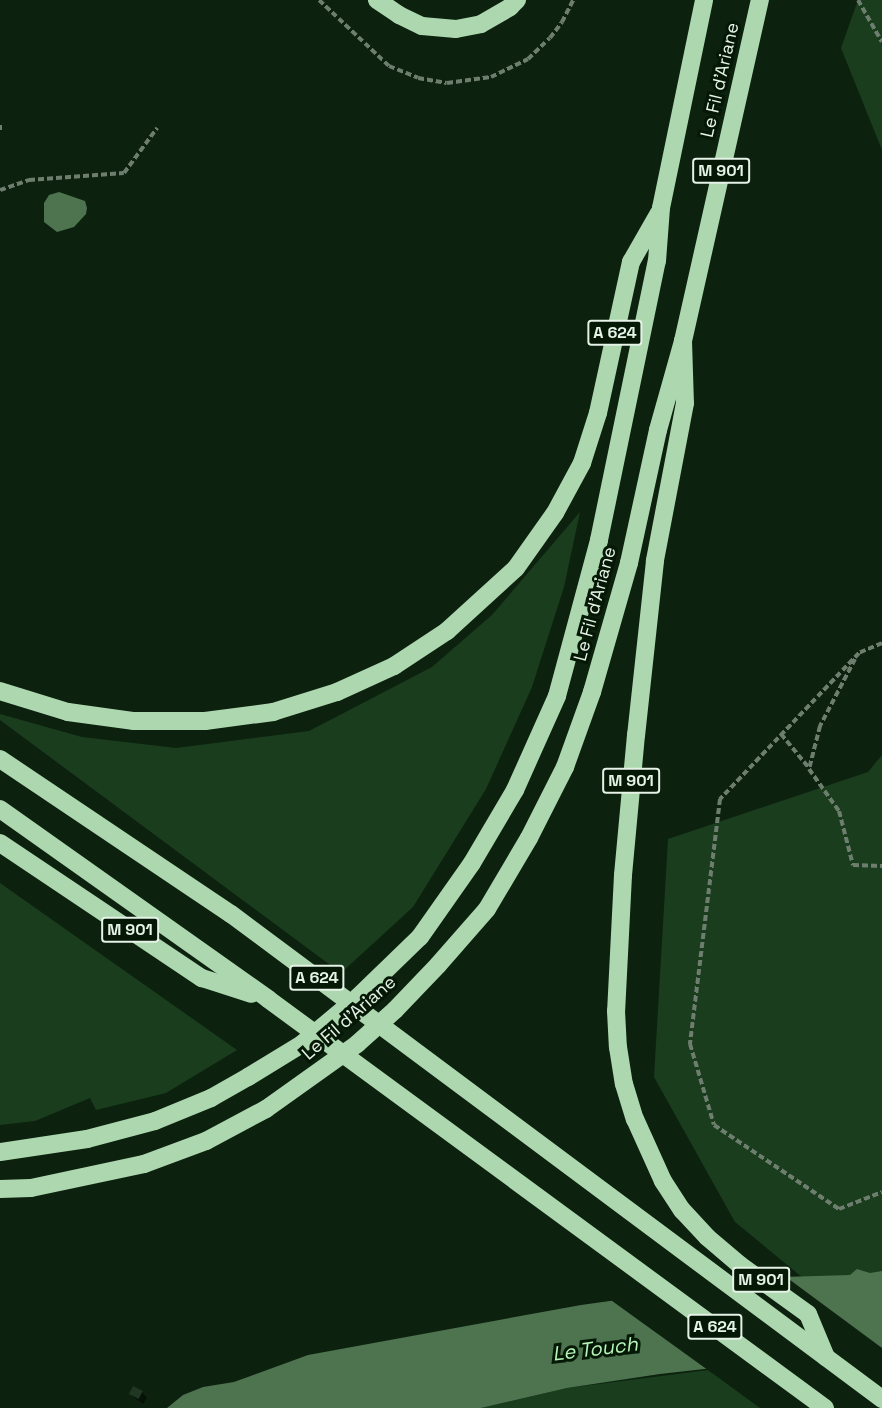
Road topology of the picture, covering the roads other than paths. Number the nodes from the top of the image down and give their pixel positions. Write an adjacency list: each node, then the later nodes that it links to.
1 (377, 0): 2 (highway)
2 (517, 0)
3 (704, 0): 5 (highway, Le Fil d'Ariane / M 901)
4 (760, 0): 6 (highway, Le Fil d'Ariane / M 901)
5 (661, 208): 7 (highway, A 624); 12 (highway, Le Fil d'Ariane / M 901, bridge)
6 (683, 341): 13 (highway, Le Fil d'Ariane / M 901, bridge); 14 (highway, M 901)
7 (0, 691)
8 (0, 759): 14 (highway, A 624)
9 (0, 809): 11 (highway, A 624)
10 (0, 843): 11 (highway, M 901)
11 (268, 999): 16 (highway, A 624)
12 (0, 1152)
13 (0, 1189)
14 (826, 1357): 15 (highway, A 624)
15 (882, 1399)
16 (825, 1408)

